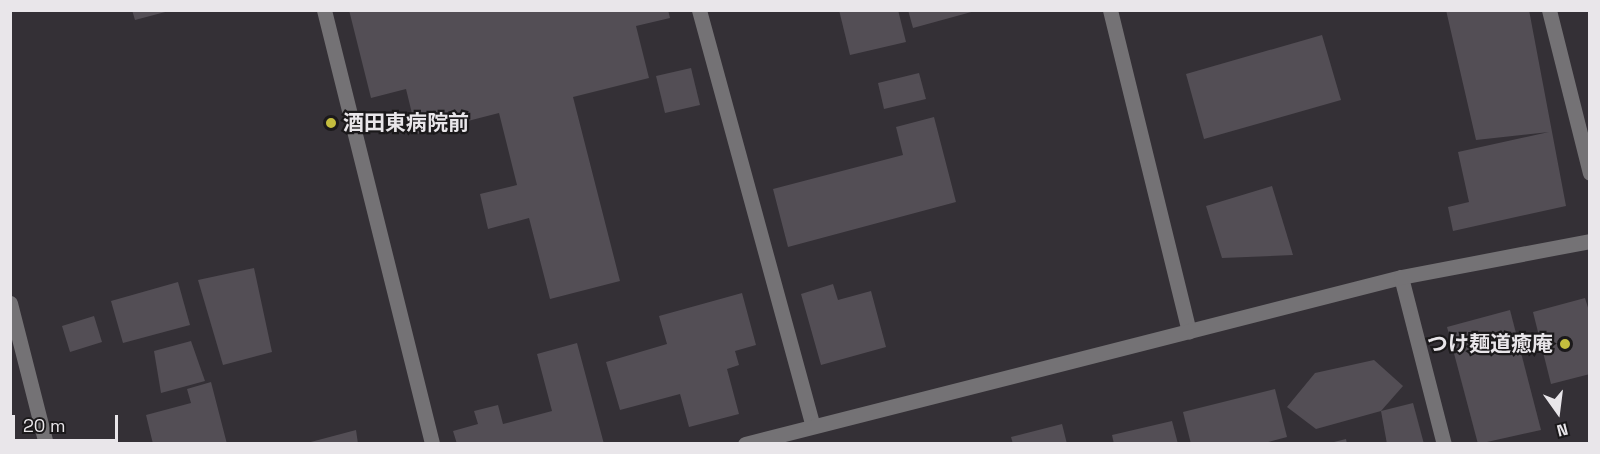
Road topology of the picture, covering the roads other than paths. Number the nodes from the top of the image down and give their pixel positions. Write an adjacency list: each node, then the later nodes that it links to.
1 (324, 10): 12 (street)
2 (699, 10): 10 (street)
3 (1110, 10): 9 (street)
4 (1549, 10): 5 (street)
5 (1590, 173)
6 (1590, 241): 7 (street)
7 (1401, 277): 9 (street); 14 (street)
8 (10, 303): 11 (street)
9 (1189, 331): 10 (street)
10 (813, 426): 13 (street)
11 (46, 444)
12 (432, 444)
13 (745, 444)
14 (1444, 444)

